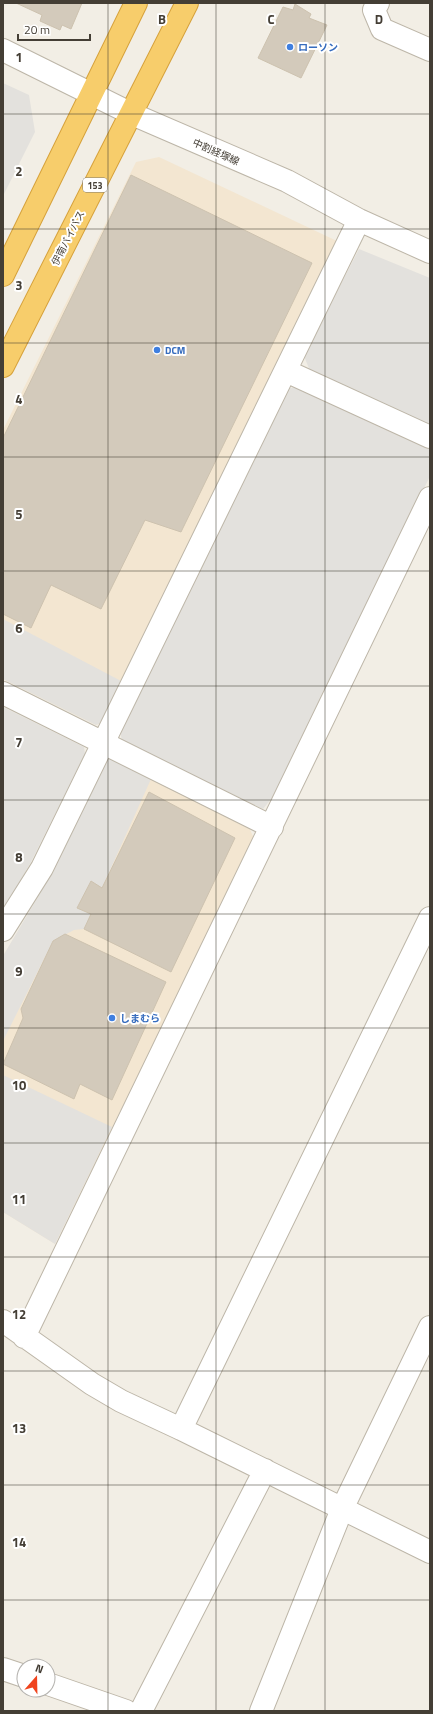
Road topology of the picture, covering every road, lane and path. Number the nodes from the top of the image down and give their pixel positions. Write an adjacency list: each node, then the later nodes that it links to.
1 (136, 3): 6 (highway)
2 (187, 3): 7 (highway, 伊南バイパス / 153)
3 (378, 3): 5 (street)
4 (3, 50): 6 (street, 中割経塚線)
5 (430, 50)
6 (92, 94): 7 (street, 中割経塚線); 10 (highway)
7 (132, 114): 8 (street, 中割経塚線); 11 (highway, 伊南バイパス / 153)
8 (359, 220): 9 (street, 中割経塚線); 12 (street)
9 (430, 252)
10 (3, 275)
11 (3, 366)
12 (286, 370): 13 (street); 16 (street)
13 (430, 437)
14 (430, 498): 17 (street)
15 (3, 693): 16 (street)
16 (102, 743): 17 (street); 19 (street)
17 (272, 827): 22 (street)
18 (430, 918): 23 (street)
19 (3, 930)
20 (3, 1321): 22 (street)
21 (430, 1327): 25 (street)
22 (24, 1337): 23 (street)
23 (181, 1429): 24 (street)
24 (265, 1470): 25 (street); 31 (street)
25 (342, 1509): 26 (street); 32 (street)
26 (430, 1552)
27 (3, 1669): 28 (street)
28 (16, 1673)
29 (56, 1687): 30 (street)
30 (126, 1711)
31 (141, 1711)
32 (261, 1711)

